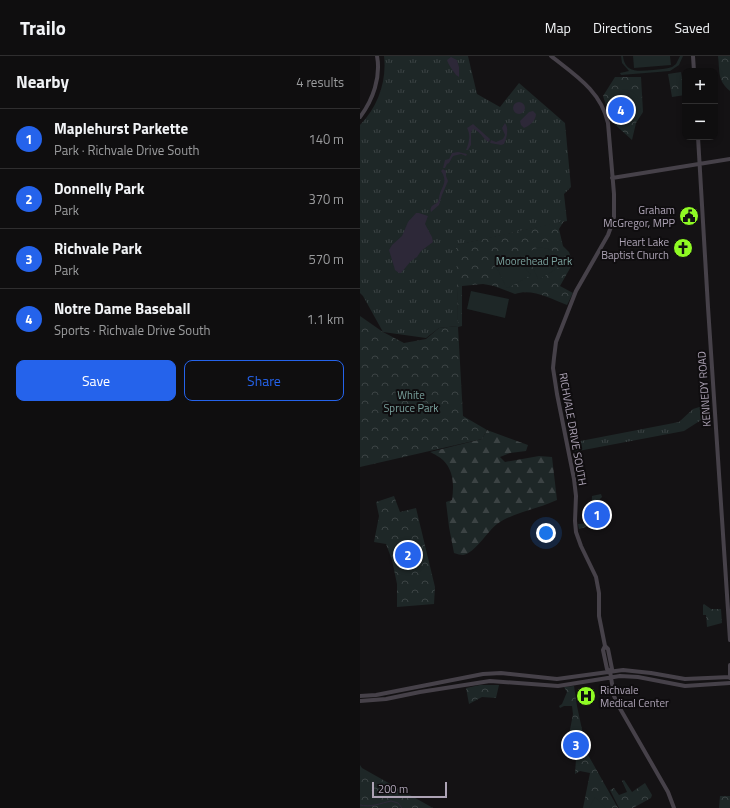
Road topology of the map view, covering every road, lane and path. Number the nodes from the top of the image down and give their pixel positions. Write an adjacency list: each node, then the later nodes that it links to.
1 (377, 56): 5 (main road)
2 (551, 56): 9 (main road, RICHVALE DRIVE SOUTH)
3 (693, 56): 4 (main road)
4 (694, 68)
5 (360, 117)
6 (698, 140): 8 (main road, KENNEDY ROAD)
7 (730, 159): 8 (main road)
8 (700, 165): 9 (main road); 10 (main road, KENNEDY ROAD)
9 (612, 178): 12 (main road, RICHVALE DRIVE SOUTH)
10 (730, 640)
11 (730, 665): 14 (main road)
12 (610, 672): 13 (main road); 14 (main road); 16 (main road)
13 (611, 677): 15 (main road); 17 (main road); 18 (main road)
14 (730, 677): 15 (main road)
15 (730, 682)
16 (360, 696)
17 (360, 701)
18 (674, 808)

